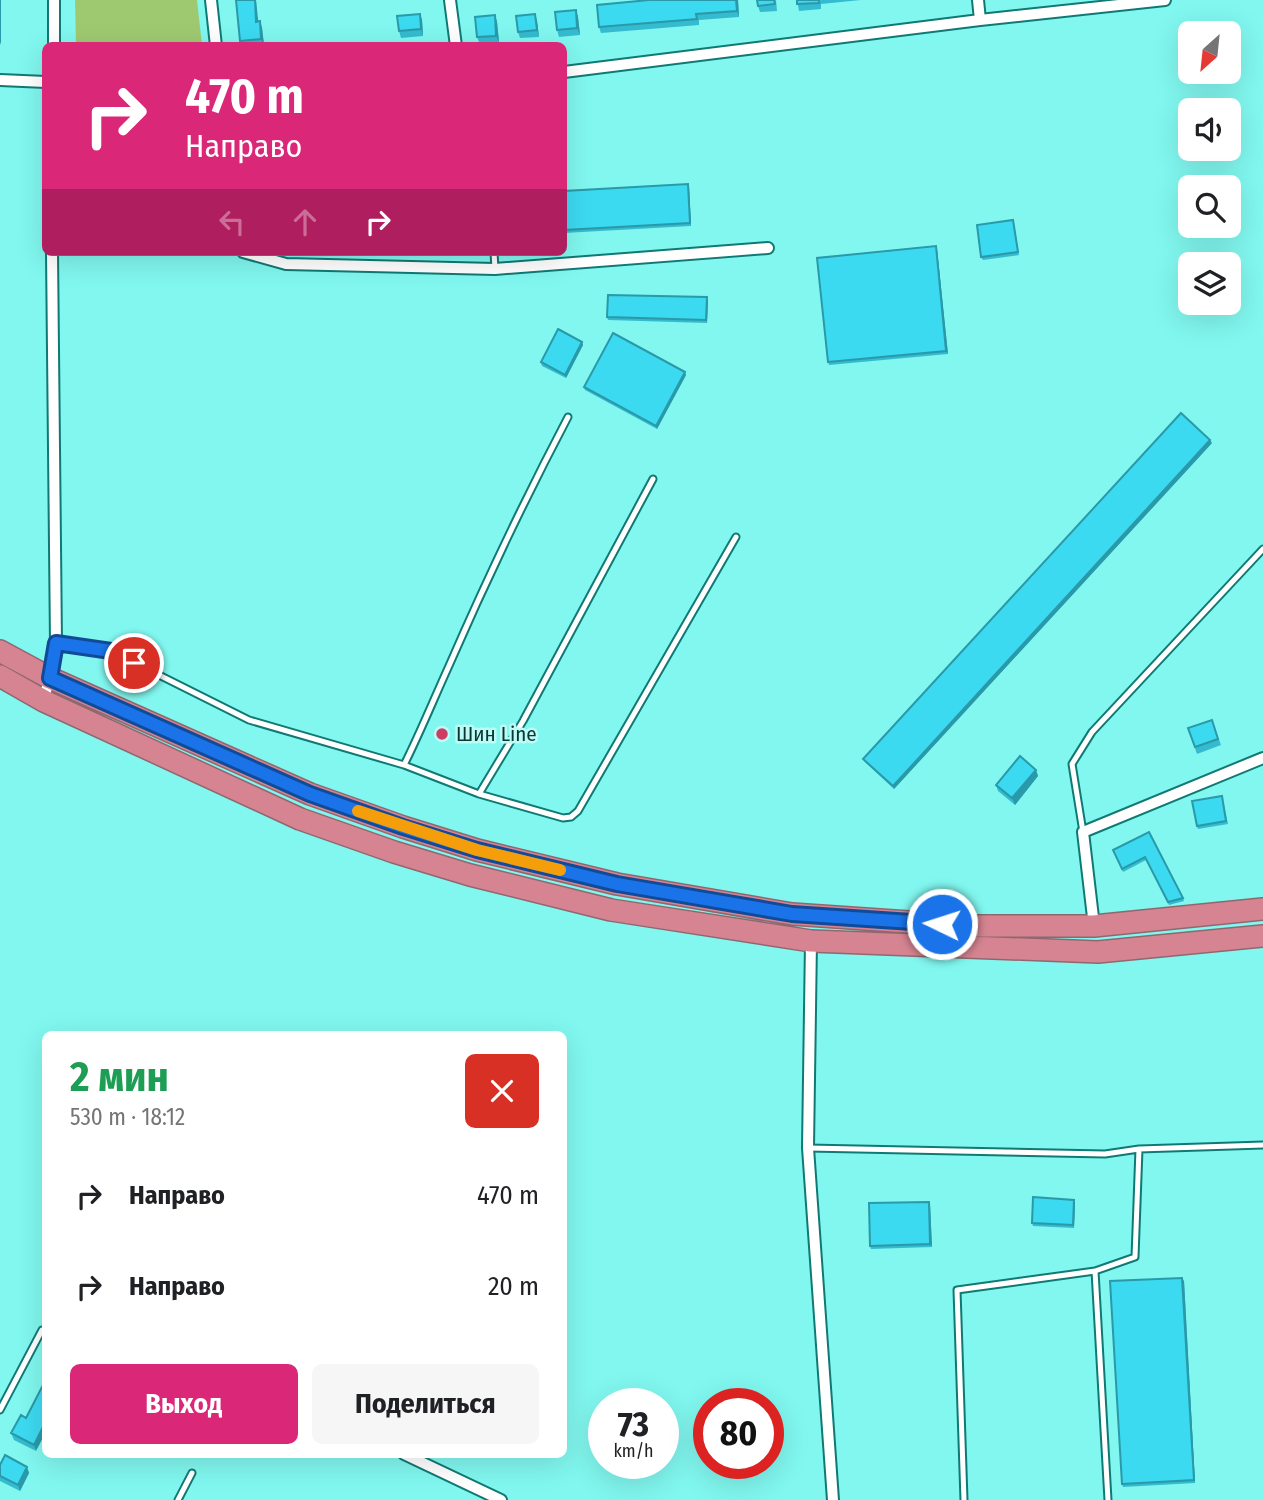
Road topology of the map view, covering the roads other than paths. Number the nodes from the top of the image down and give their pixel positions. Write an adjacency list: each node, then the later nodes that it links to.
1 (54, 0): 7 (street)
2 (211, 0): 8 (street)
3 (450, 0): 9 (street)
4 (978, 0): 6 (street)
5 (1165, 0): 6 (street)
6 (980, 20): 10 (street)
7 (54, 42)
8 (216, 42)
9 (455, 42)
10 (567, 72)
11 (0, 80): 12 (street)
12 (42, 82)
13 (768, 248): 17 (street)
14 (52, 256): 22 (street)
15 (257, 256): 17 (street)
16 (494, 256): 17 (lane)
17 (495, 269)
18 (568, 417): 28 (lane)
19 (653, 479): 29 (lane)
20 (736, 537): 29 (lane)
21 (1263, 549): 30 (lane)
22 (56, 643): 25 (street); 28 (lane)
23 (0, 651): 25 (highway)
24 (0, 676): 26 (highway)
25 (50, 678): 26 (street); 32 (highway)
26 (44, 701): 34 (highway)
27 (1263, 758): 30 (street)
28 (404, 765): 29 (lane)
29 (479, 794)
30 (1083, 832): 32 (street)
31 (1263, 909): 32 (highway)
32 (1094, 926)
33 (1263, 936): 34 (highway)
34 (811, 941): 36 (street)
35 (1263, 1145): 37 (lane)
36 (808, 1148): 37 (lane); 45 (street)
37 (1139, 1149): 38 (lane)
38 (1095, 1271): 46 (lane); 47 (lane)
39 (42, 1330): 40 (lane)
40 (0, 1410)
41 (412, 1458): 44 (street)
42 (192, 1472): 43 (lane)
43 (178, 1500)
44 (501, 1500)
45 (833, 1500)
46 (964, 1500)
47 (1108, 1500)

